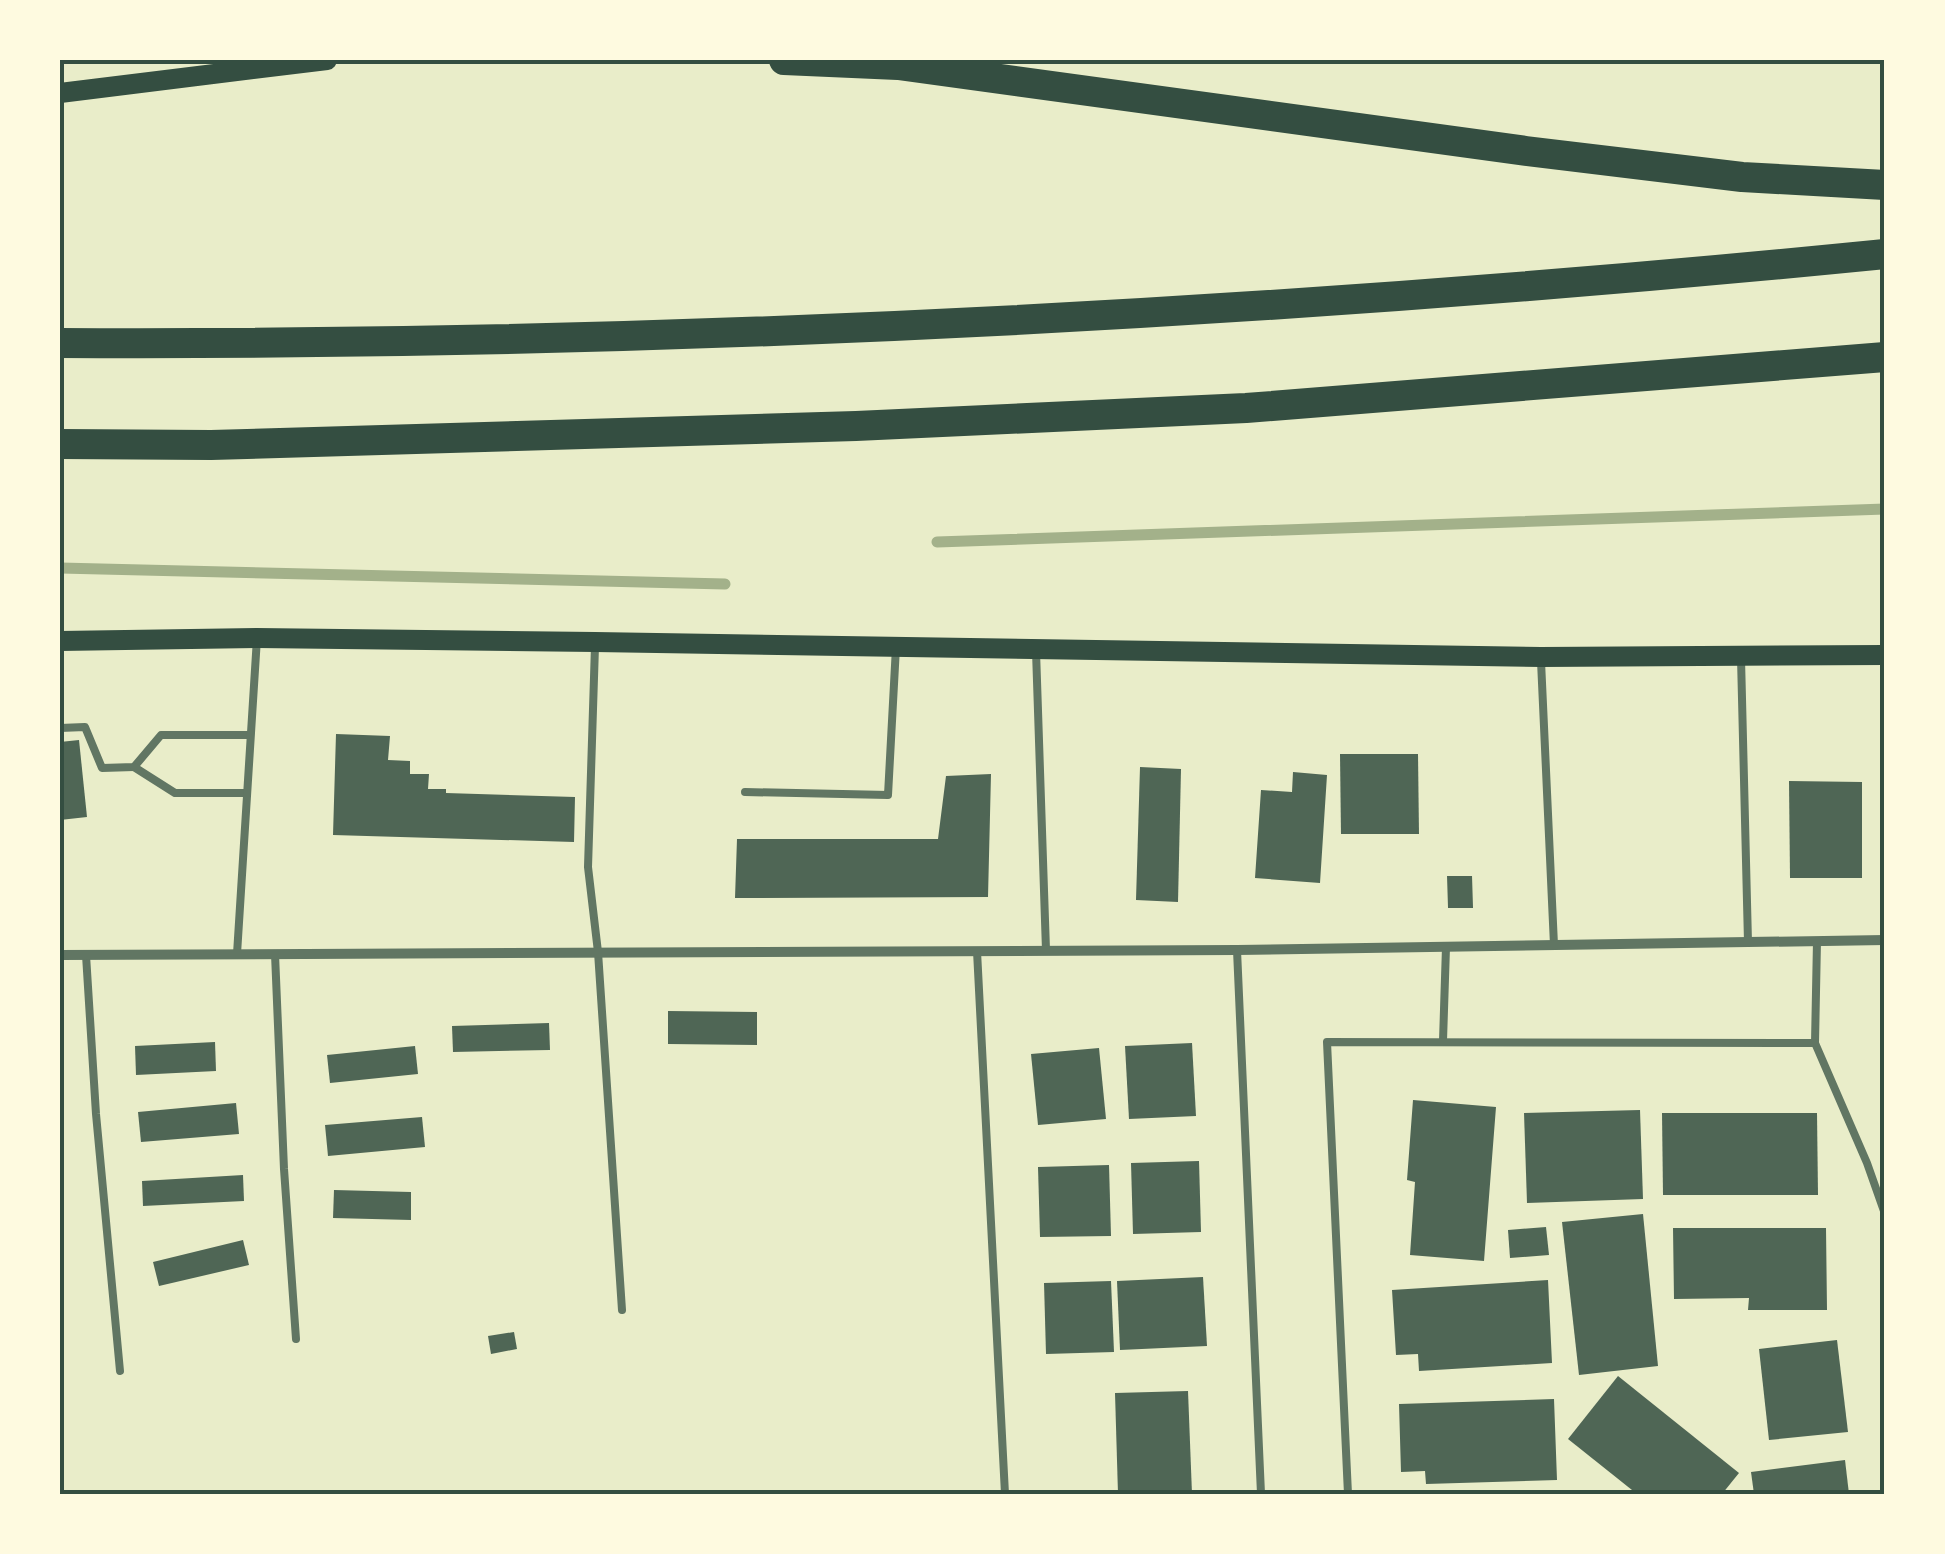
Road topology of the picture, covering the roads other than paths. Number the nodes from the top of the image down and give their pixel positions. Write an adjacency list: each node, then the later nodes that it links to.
1 (326, 60): 3 (main road)
2 (784, 60): 4 (highway)
3 (60, 94)
4 (1885, 185)
5 (1885, 254): 6 (highway)
6 (60, 343)
7 (1885, 356): 8 (highway)
8 (60, 444)
9 (257, 638): 10 (main road); 11 (main road); 18 (lane)
10 (60, 641)
11 (595, 642): 13 (main road); 30 (lane)
12 (1036, 646): 13 (main road); 15 (main road); 27 (lane)
13 (896, 647): 20 (lane)
14 (1885, 655): 16 (main road)
15 (1541, 657): 16 (main road); 25 (lane)
16 (1741, 658): 24 (lane)
17 (60, 728): 19 (lane)
18 (250, 735): 19 (lane); 21 (lane)
19 (134, 767): 21 (lane)
20 (745, 792)
21 (246, 793): 31 (lane)
22 (1885, 940): 23 (street)
23 (1816, 941): 24 (street); 36 (lane)
24 (1748, 942): 25 (street)
25 (1554, 945): 26 (street)
26 (1446, 947): 28 (street); 35 (lane)
27 (1046, 950): 28 (street); 29 (street)
28 (1237, 950): 42 (lane)
29 (976, 951): 30 (street); 41 (lane)
30 (598, 952): 32 (street); 38 (lane)
31 (237, 954): 32 (street); 34 (street)
32 (275, 954): 39 (lane)
33 (60, 955): 34 (street)
34 (86, 955): 40 (lane)
35 (1443, 1041): 36 (lane); 43 (lane)
36 (1816, 1044): 37 (lane)
37 (1885, 1214)
38 (622, 1310)
39 (296, 1339)
40 (120, 1370)
41 (1006, 1494)
42 (1260, 1494)
43 (1348, 1494)

